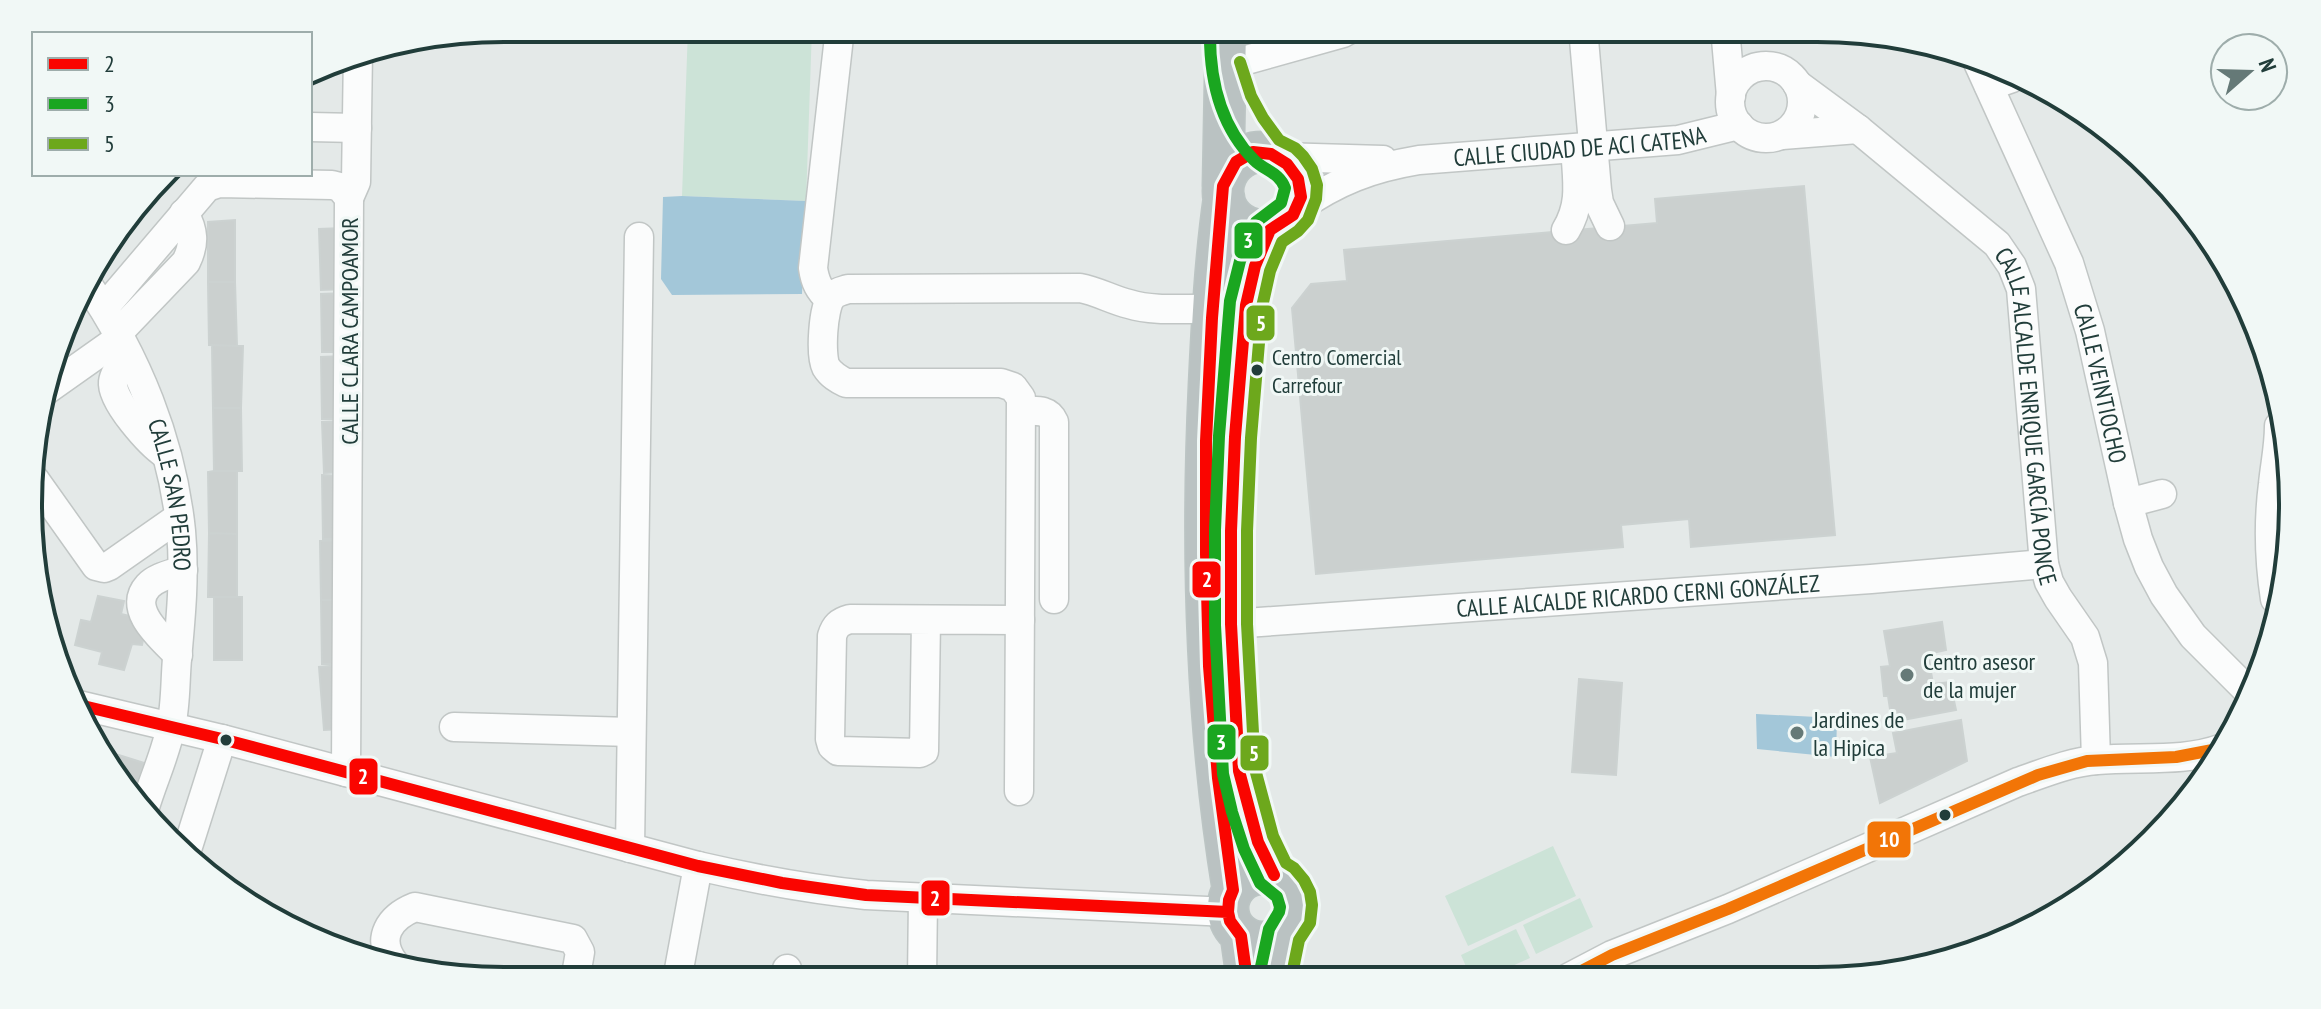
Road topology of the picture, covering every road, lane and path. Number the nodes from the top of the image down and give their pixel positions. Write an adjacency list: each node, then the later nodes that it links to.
1 (838, 42): 26 (street)
2 (1267, 42): 5 (street)
3 (1583, 42): 15 (street)
4 (1726, 42): 9 (street)
5 (1225, 47): 16 (highway); 18 (highway)
6 (358, 66): 12 (street)
7 (2000, 82): 35 (street, CALLE VEINTIOCHO)
8 (1797, 84): 9 (street); 13 (street, CALLE ALCALDE ENRIQUE GARCÍA PONCE); 14 (street)
9 (1731, 96): 10 (street)
10 (1739, 125): 14 (street); 15 (street, CALLE CIUDAD DE ACI CATENA)
11 (312, 127): 12 (street)
12 (357, 128): 19 (street)
13 (1858, 129): 14 (street); 37 (street, CALLE ALCALDE ENRIQUE GARCÍA PONCE)
14 (1782, 135)
15 (1584, 147): 17 (street, CALLE CIUDAD DE ACI CATENA); 22 (street); 23 (street)
16 (1275, 155): 17 (street, CALLE CIUDAD DE ACI CATENA); 18 (highway); 21 (highway)
17 (1419, 160): 21 (street, CALLE CIUDAD DE ACI CATENA)
18 (1223, 192): 21 (highway); 28 (highway)
19 (349, 198): 20 (street, CALLE CLARA CAMPOAMOR); 53 (street, CALLE CLARA CAMPOAMOR)
20 (184, 213): 27 (street, CALLE CLARA CAMPOAMOR); 29 (street)
21 (1283, 219): 43 (highway)
22 (1610, 226)
23 (1566, 230)
24 (639, 237): 49 (street)
25 (94, 293): 27 (street, CALLE SAN PEDRO)
26 (829, 299): 28 (street); 31 (street)
27 (104, 308): 29 (street, CALLE SAN PEDRO)
28 (1213, 309): 61 (highway)
29 (122, 342): 30 (street); 36 (street, CALLE SAN PEDRO)
30 (59, 382)
31 (1022, 411): 40 (street); 42 (street)
32 (2276, 458): 39 (street)
33 (42, 491): 36 (street)
34 (2162, 494): 35 (street)
35 (2128, 503): 45 (street, CALLE VEINTIOCHO)
36 (179, 517): 38 (street, CALLE SAN PEDRO)
37 (2044, 564): 43 (street, CALLE ALCALDE RICARDO CERNI GONZÁLEZ); 52 (street, CALLE ALCALDE ENRIQUE GARCÍA PONCE)
38 (183, 570): 44 (street, CALLE SAN PEDRO); 44 (street)
39 (2272, 582)
40 (1054, 599)
41 (926, 620): 41 (street); 42 (street)
42 (1020, 620): 54 (street)
43 (1231, 624): 59 (highway)
44 (178, 655): 47 (street, CALLE SAN PEDRO)
45 (2242, 685)
46 (97, 720): 47 (street)
47 (171, 726): 50 (street); 55 (street, CALLE SAN PEDRO)
48 (454, 727): 49 (street)
49 (631, 732): 57 (street)
50 (222, 739): 53 (street); 56 (street)
51 (2207, 752): 52 (street)
52 (2096, 760): 69 (street)
53 (346, 772): 57 (street)
54 (1019, 791)
55 (148, 798)
56 (189, 843)
57 (630, 848): 58 (street)
58 (698, 866): 60 (street); 65 (street)
59 (1274, 875): 61 (highway); 62 (highway)
60 (923, 898): 61 (street); 66 (street)
61 (1234, 912): 62 (highway); 67 (highway)
62 (1284, 934): 68 (highway)
63 (388, 952): 64 (street)
64 (577, 967)
65 (679, 967)
66 (922, 967)
67 (1245, 967)
68 (1277, 967)
69 (1589, 967)

